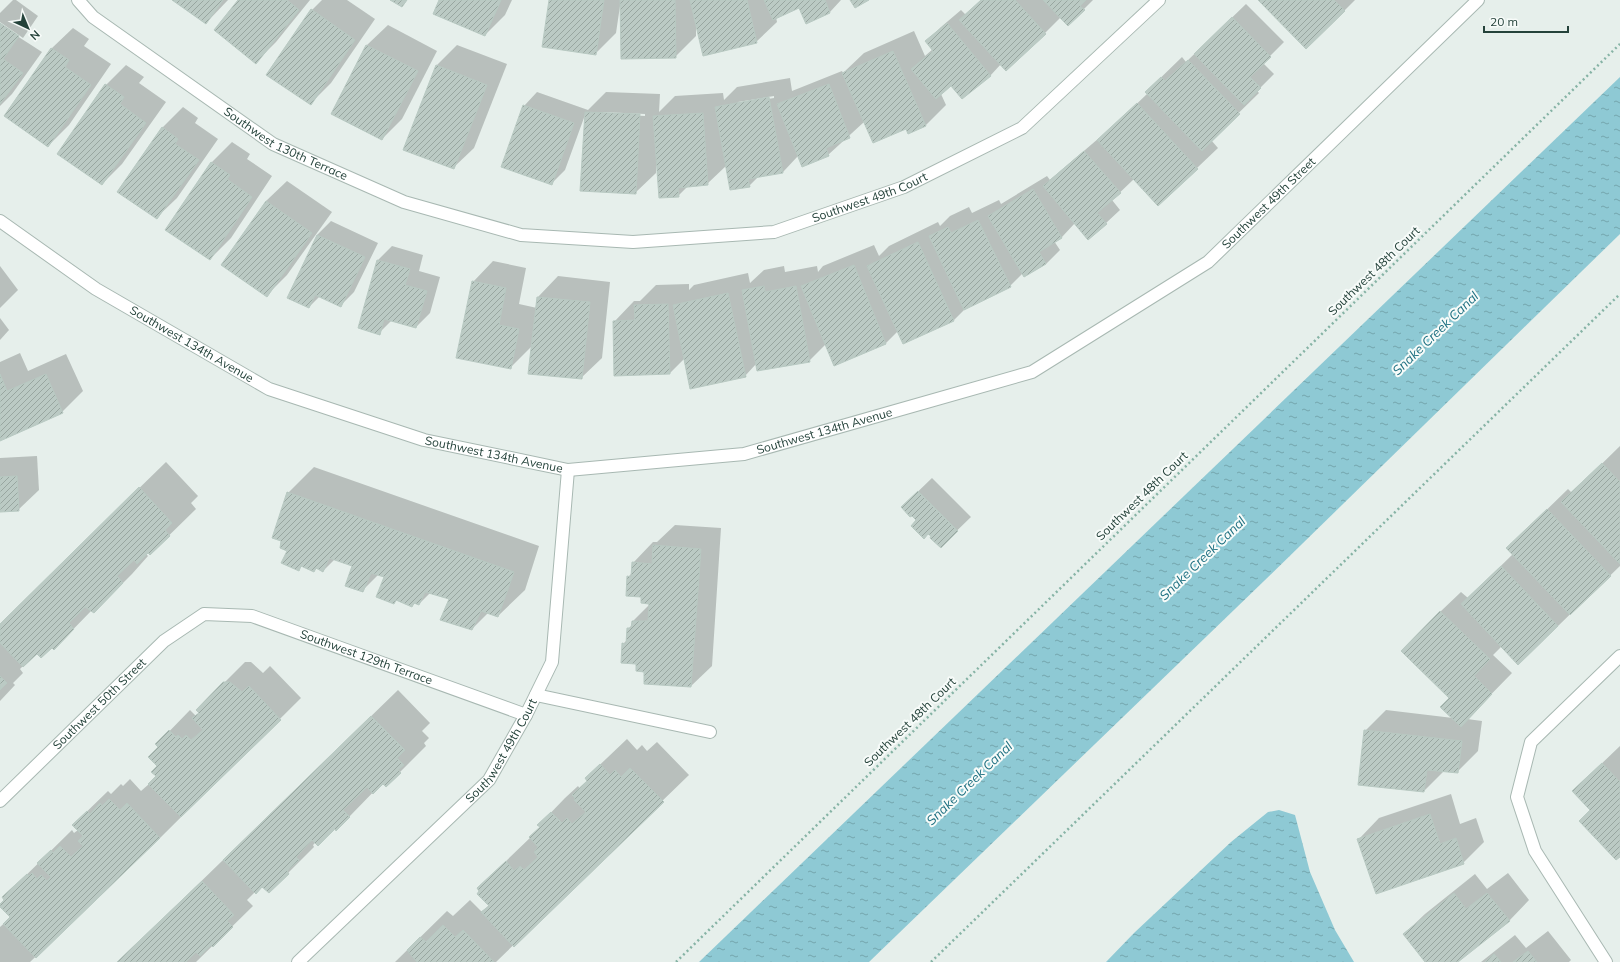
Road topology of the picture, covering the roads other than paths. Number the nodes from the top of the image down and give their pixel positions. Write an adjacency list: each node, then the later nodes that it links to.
1 (78, 0): 5 (street, Southwest 130th Terrace)
2 (1159, 0): 5 (street, Southwest 49th Court)
3 (1478, 0): 6 (street, Southwest 49th Street)
4 (0, 221): 7 (street, Southwest 134th Avenue)
5 (521, 235)
6 (1032, 372): 7 (street, Southwest 134th Avenue)
7 (568, 470): 10 (street, Southwest 49th Court)
8 (204, 614): 11 (street, Southwest 129th Terrace); 13 (street, Southwest 50th Street)
9 (1620, 656): 15 (street)
10 (536, 695): 11 (street, Southwest 49th Court); 12 (street)
11 (526, 715): 14 (street, Southwest 49th Court)
12 (710, 732)
13 (0, 801)
14 (298, 962)
15 (1606, 962)

